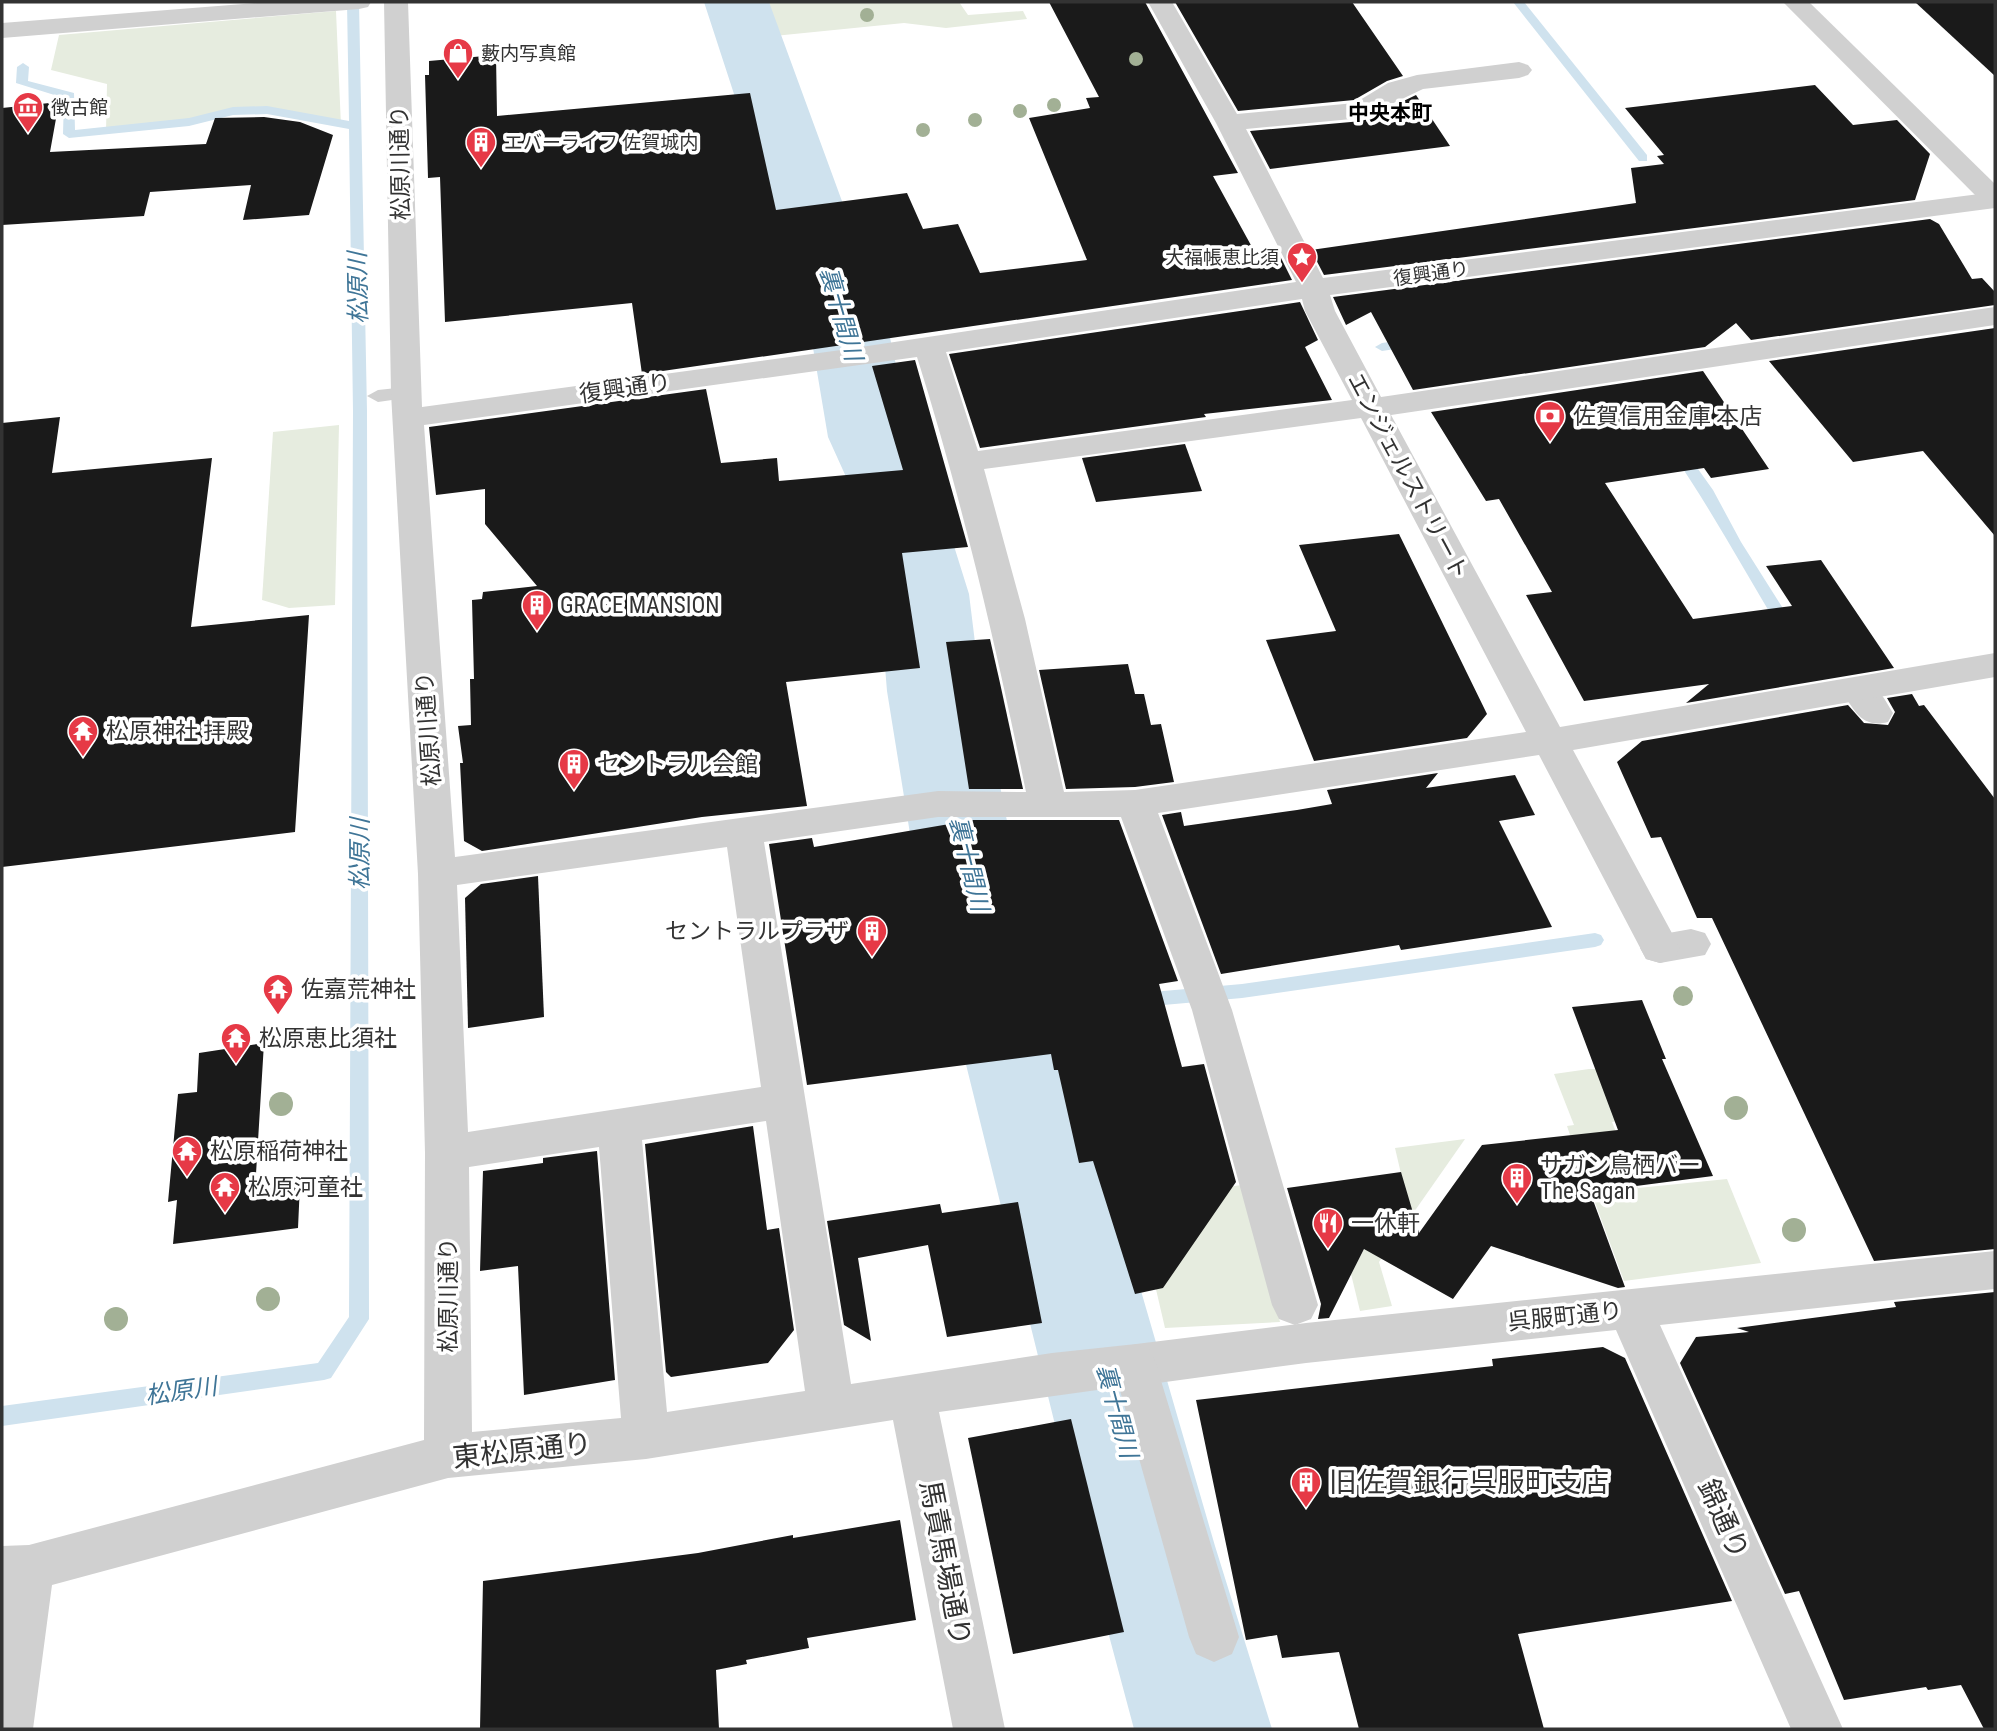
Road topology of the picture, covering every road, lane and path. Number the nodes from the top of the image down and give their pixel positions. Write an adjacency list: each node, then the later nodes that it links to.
1 (396, 2): 12 (street, 松原川通り)
2 (1160, 2): 7 (street, エンジェルストリート)
3 (1795, 2): 8 (street)
4 (349, 3): 5 (street)
5 (2, 31)
6 (1519, 70): 7 (street)
7 (1229, 123): 9 (street, エンジェルストリート)
8 (1995, 199): 9 (street, 復興通り)
9 (1314, 288): 11 (street, 復興通り); 13 (street, エンジェルストリート)
10 (1995, 316): 13 (street)
11 (928, 345): 12 (street, 復興通り); 14 (street)
12 (398, 402): 20 (street, 松原川通り)
13 (1371, 407): 14 (street); 16 (street, エンジェルストリート)
14 (966, 462): 18 (street)
15 (1995, 665): 16 (street)
16 (1551, 741): 17 (street); 21 (street, エンジェルストリート)
17 (1135, 803): 18 (street); 27 (street)
18 (1048, 806): 19 (street)
19 (744, 833): 20 (street); 22 (street)
20 (438, 874): 24 (street, 松原川通り)
21 (1675, 946)
22 (783, 1101): 23 (street); 31 (street)
23 (619, 1126): 24 (street); 32 (street)
24 (447, 1153): 33 (street, 松原川通り)
25 (1995, 1270): 26 (street, 呉服町通り)
26 (1630, 1309): 27 (street, 呉服町通り); 38 (street, 錦通り)
27 (1300, 1324): 28 (street, 呉服町通り)
28 (1136, 1366): 29 (street, 呉服町通り); 35 (street)
29 (1052, 1374): 30 (street, 東松原通り)
30 (912, 1396): 31 (street, 東松原通り); 37 (street, 馬責馬場通り)
31 (831, 1409): 32 (street, 東松原通り)
32 (646, 1437): 33 (street, 東松原通り)
33 (448, 1457): 34 (street, 東松原通り)
34 (15, 1569): 36 (street)
35 (1214, 1637)
36 (6, 1729)
37 (979, 1729)
38 (1817, 1729)

